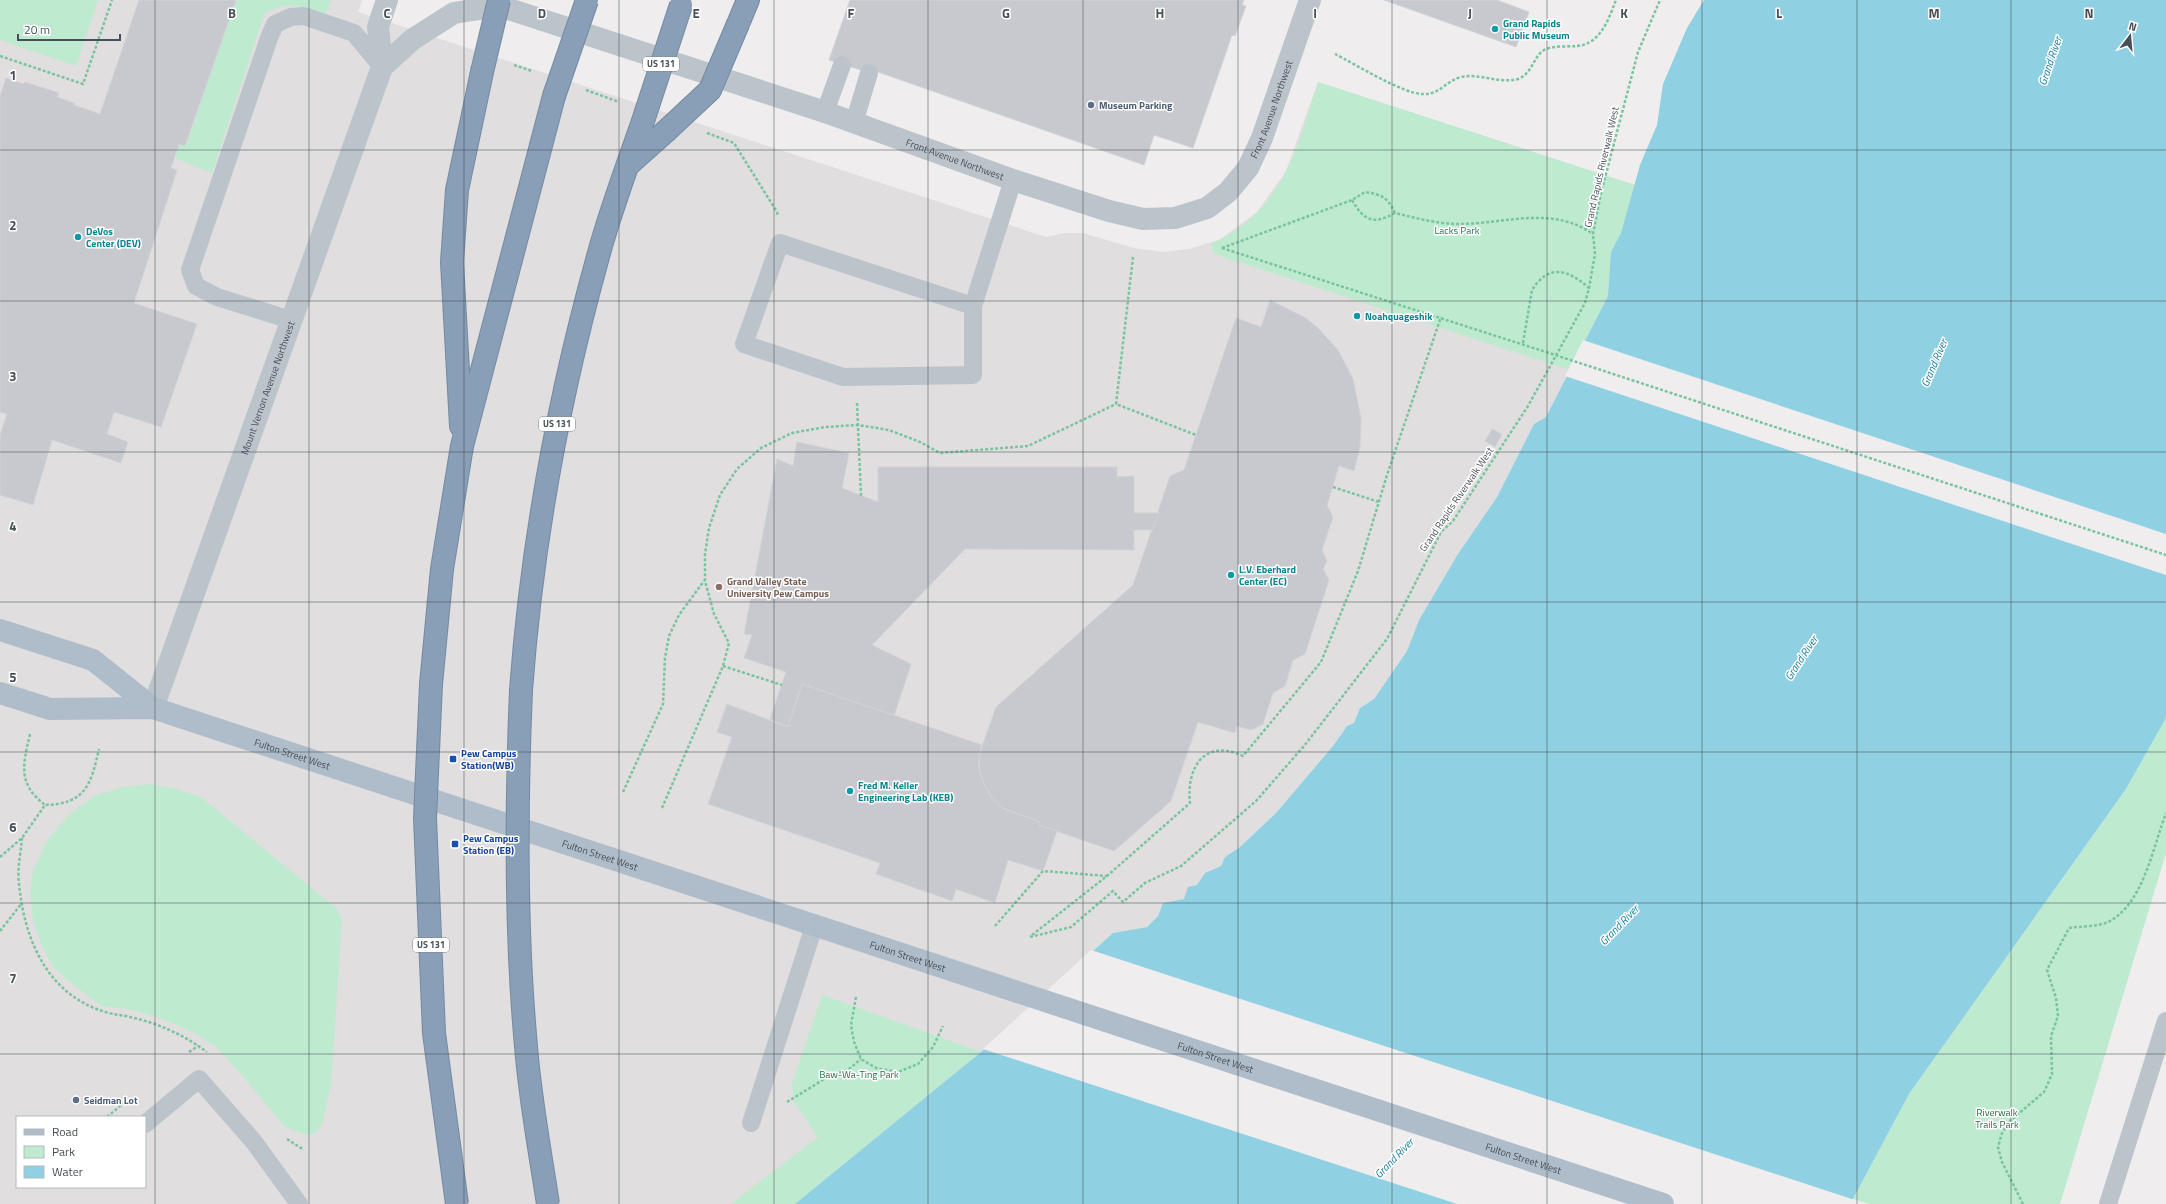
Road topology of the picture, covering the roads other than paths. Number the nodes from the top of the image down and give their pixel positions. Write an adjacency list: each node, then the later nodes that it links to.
1 (387, 0): 8 (street, Mount Vernon Avenue Northwest)
2 (587, 0): 16 (highway, US 131, bridge)
3 (748, 0): 12 (highway, bridge)
4 (1310, 0): 13 (street, Front Avenue Northwest)
5 (493, 2): 8 (street, Mount Vernon Avenue Northwest); 10 (street, Front Avenue Northwest); 16 (highway, bridge)
6 (682, 2): 12 (highway, US 131, bridge)
7 (842, 65): 10 (lane)
8 (382, 67): 15 (street, Mount Vernon Avenue Northwest); 15 (lane)
9 (869, 73): 11 (lane)
10 (825, 112): 11 (street, Front Avenue Northwest)
11 (854, 123): 13 (street, Front Avenue Northwest)
12 (628, 165): 26 (highway, US 131, bridge)
13 (1014, 180): 14 (lane)
14 (972, 306): 14 (lane)
15 (291, 320): 19 (street, Mount Vernon Avenue Northwest)
16 (462, 446): 25 (highway, US 131, bridge)
17 (0, 630): 19 (main road, Fulton Street West)
18 (0, 693): 19 (main road, Fulton Street West)
19 (153, 708): 20 (main road, Fulton Street West)
20 (814, 926): 23 (lane); 27 (main road, Fulton Street West)
21 (2166, 1021): 28 (lane)
22 (146, 1123): 24 (lane)
23 (750, 1123)
24 (298, 1204)
25 (457, 1204)
26 (548, 1204)
27 (1663, 1204)
28 (2108, 1204)

